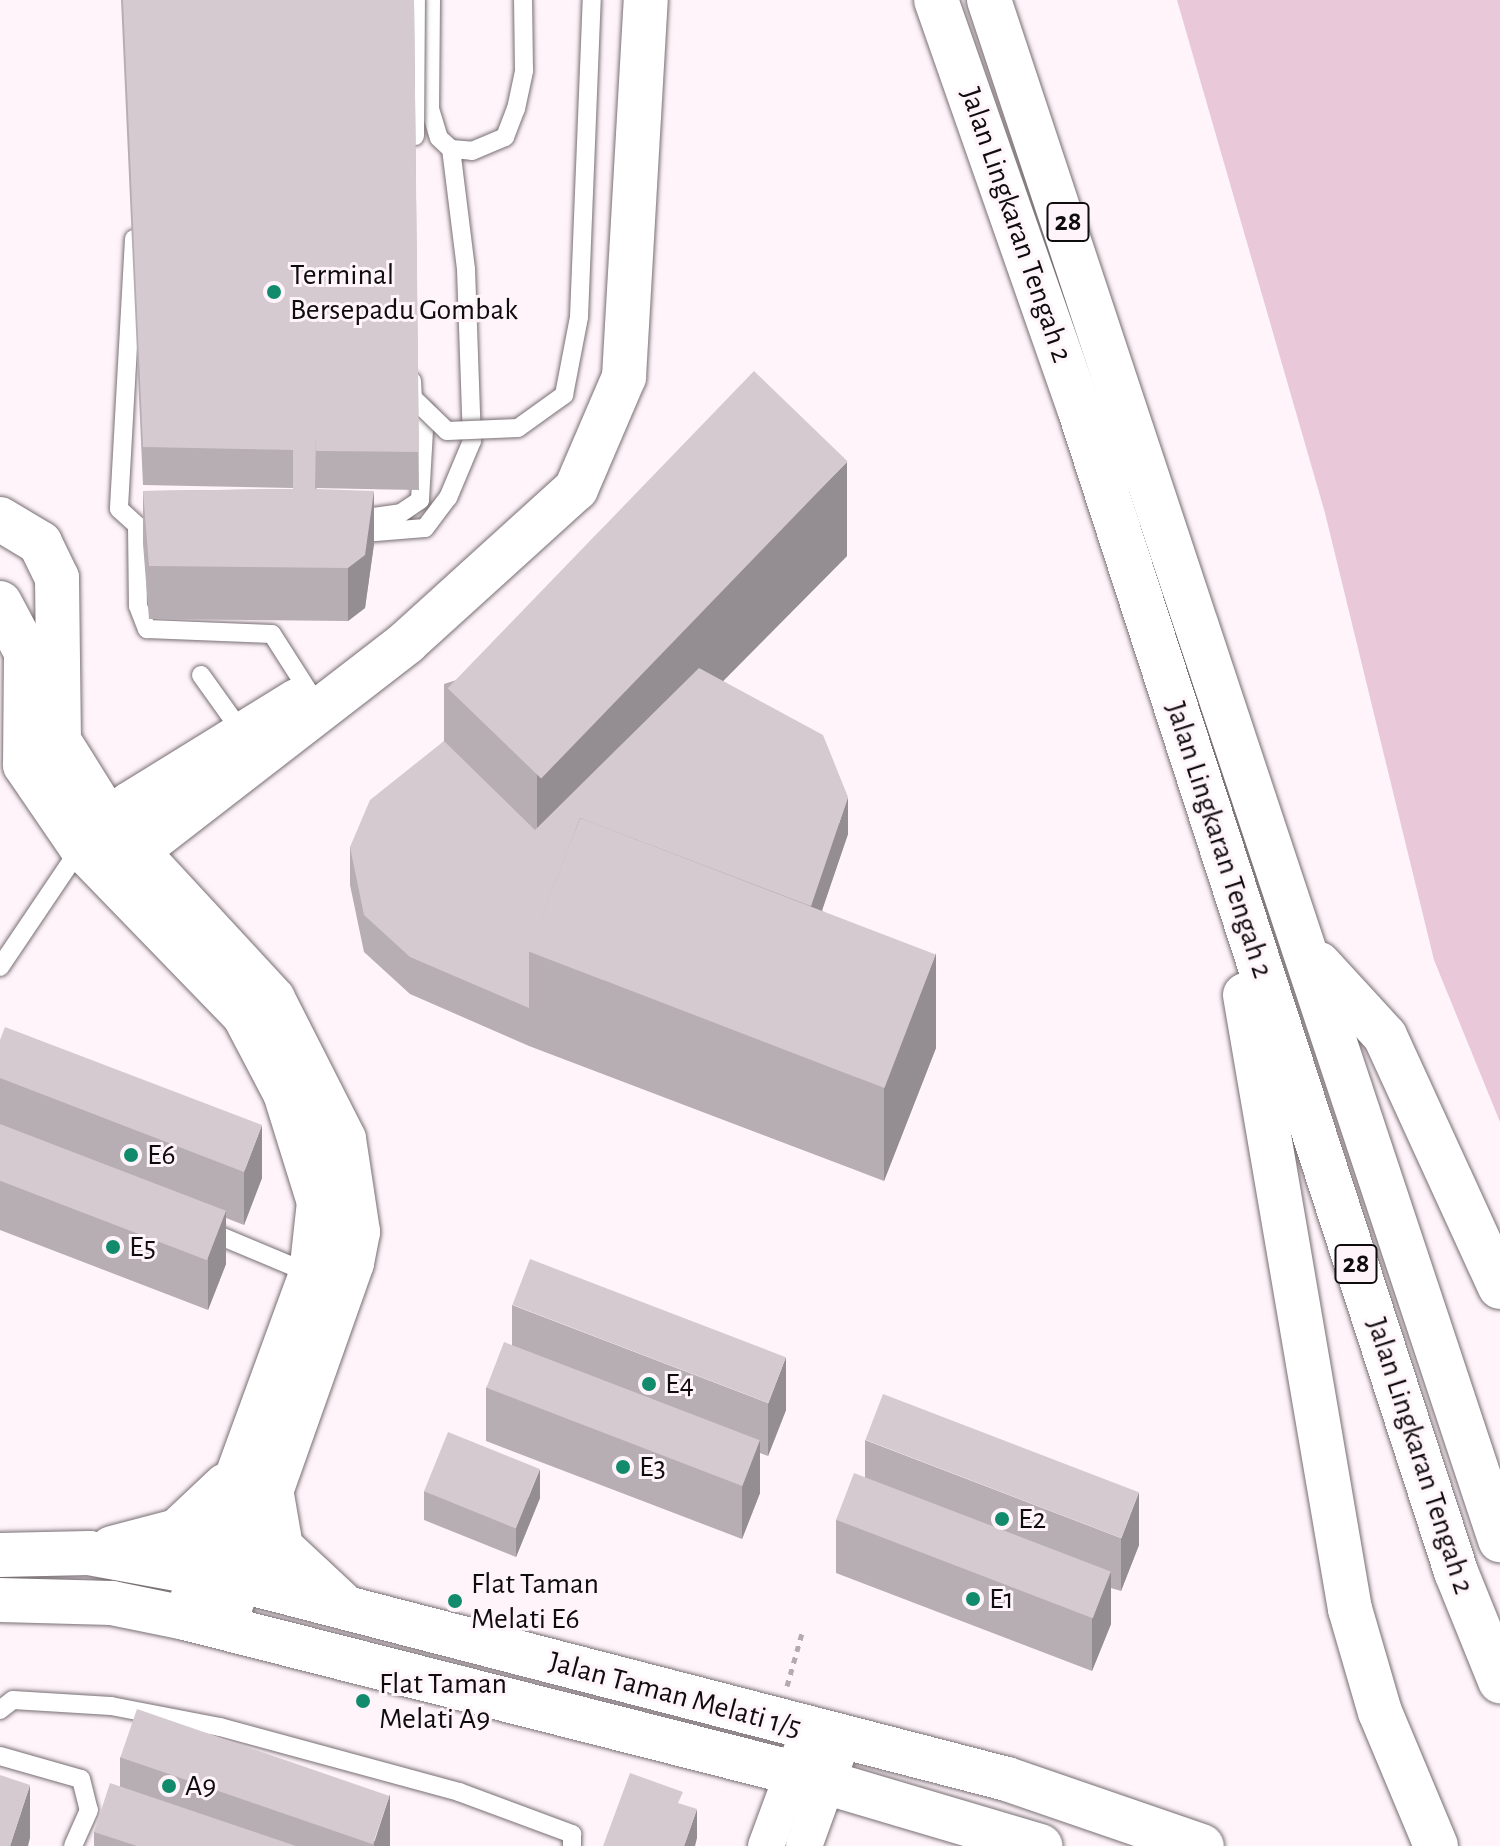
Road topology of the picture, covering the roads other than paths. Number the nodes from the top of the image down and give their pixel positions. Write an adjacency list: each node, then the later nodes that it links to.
1 (416, 0): 10 (lane, bridge)
2 (431, 0): 9 (lane)
3 (523, 0): 9 (lane)
4 (592, 0): 15 (lane, bridge)
5 (646, 0): 21 (main road)
6 (936, 0): 23 (main road, Jalan Lingkaran Tengah 2 / 28)
7 (989, 0): 25 (main road, Jalan Lingkaran Tengah 2 / 28)
8 (393, 96): 9 (lane)
9 (445, 143): 15 (lane)
10 (415, 156)
11 (134, 215): 12 (lane)
12 (134, 244): 14 (lane); 17 (lane)
13 (409, 356): 15 (lane, bridge)
14 (147, 394)
15 (425, 412)
16 (0, 519): 24 (main road)
17 (137, 527): 18 (lane); 21 (lane)
18 (182, 532)
19 (0, 603): 24 (main road)
20 (201, 675): 22 (lane)
21 (315, 702): 22 (main road)
22 (251, 744): 24 (main road)
23 (1219, 843): 39 (main road, Jalan Lingkaran Tengah 2 / 28); 50 (main road)
24 (109, 848): 26 (lane); 28 (main road)
25 (1310, 954): 30 (main road); 32 (main road, Jalan Lingkaran Tengah 2 / 28)
26 (0, 967)
27 (184, 1221): 29 (lane)
28 (338, 1228): 29 (main road); 31 (main road)
29 (311, 1274): 31 (main road)
30 (1500, 1287)
31 (252, 1478): 33 (main road); 35 (main road); 37 (main road)
32 (1500, 1540)
33 (89, 1553): 34 (main road, Jalan Taman Melati 1/5); 35 (main road, Jalan Taman Melati 1/5)
34 (0, 1555)
35 (219, 1576): 37 (main road, Jalan Taman Melati 1/5); 38 (main road)
36 (0, 1600): 38 (main road, Jalan Taman Melati 1/5)
37 (352, 1611): 41 (main road, Jalan Taman Melati 1/5)
38 (204, 1622): 43 (main road, Jalan Taman Melati 1/5)
39 (1500, 1681)
40 (0, 1710): 45 (lane)
41 (809, 1730): 43 (street); 49 (main road, Jalan Taman Melati 1/5)
42 (0, 1756): 44 (lane)
43 (812, 1778): 46 (street); 47 (street); 48 (main road, Jalan Taman Melati 1/5)
44 (73, 1846)
45 (572, 1846)
46 (766, 1846)
47 (804, 1846)
48 (1040, 1846)
49 (1202, 1846)
50 (1436, 1846)

